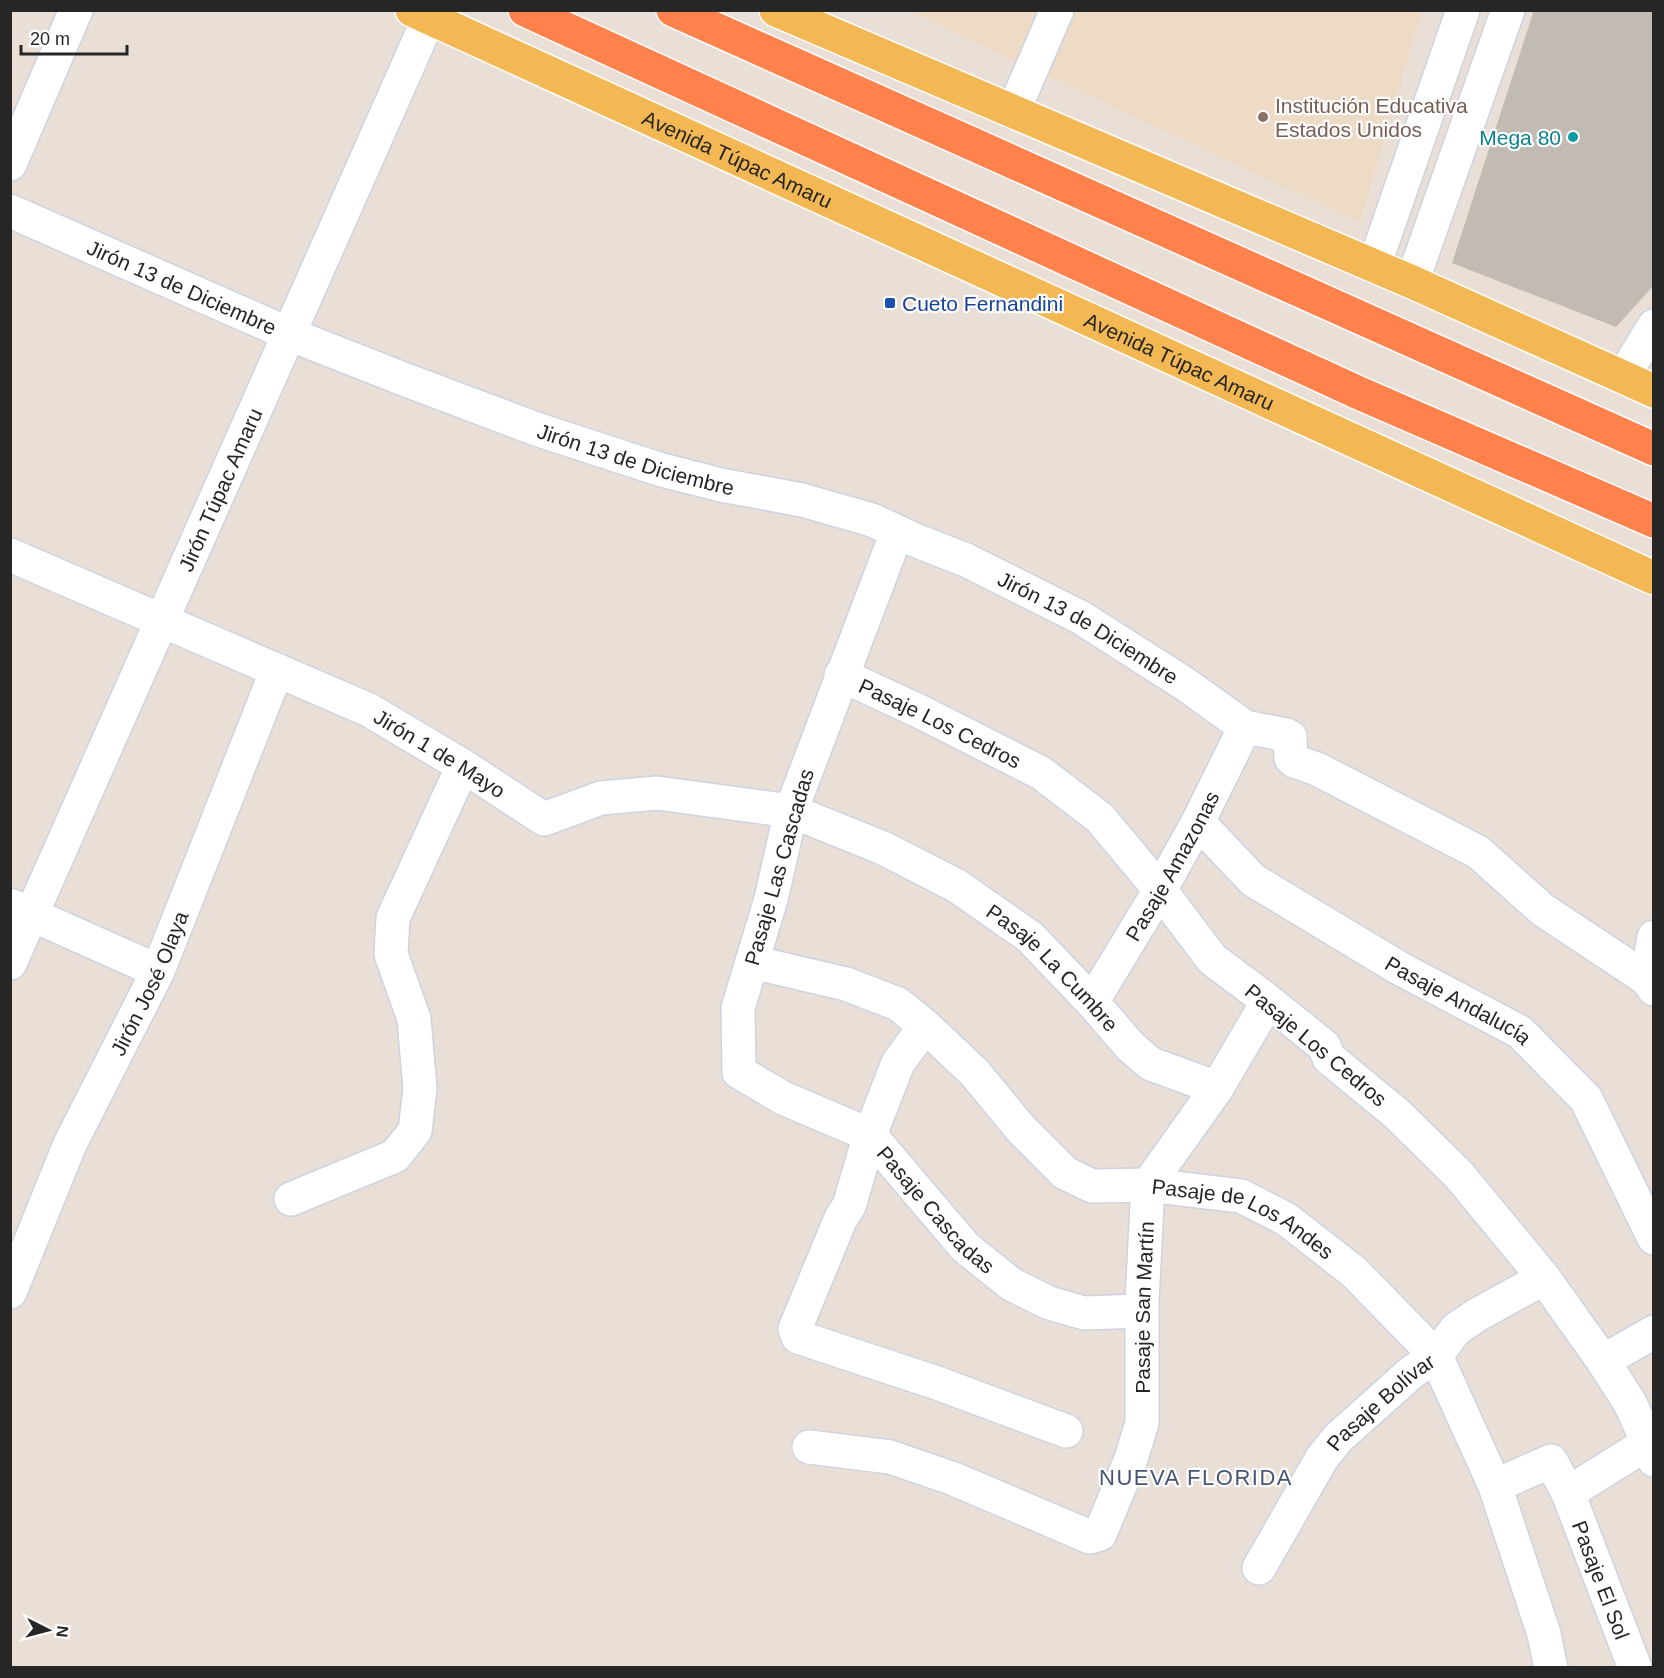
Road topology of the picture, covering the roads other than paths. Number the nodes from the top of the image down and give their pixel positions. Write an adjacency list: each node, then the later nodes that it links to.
1 (76, 10): 10 (street)
2 (525, 10): 19 (highway)
3 (673, 10): 18 (highway)
4 (776, 10): 9 (main road)
5 (1057, 10): 9 (street)
6 (1463, 10): 12 (street)
7 (1508, 10): 13 (street)
8 (420, 14): 15 (street, Jirón Túpac Amaru); 22 (main road, Avenida Túpac Amaru)
9 (1013, 112): 12 (main road)
10 (10, 164)
11 (10, 211): 15 (street, Jirón 13 de Diciembre)
12 (1374, 266): 13 (main road)
13 (1412, 282): 16 (main road)
14 (1653, 326): 16 (street)
15 (289, 334): 20 (street, Jirón 13 de Diciembre); 23 (street, Jirón Túpac Amaru)
16 (1623, 377): 17 (main road)
17 (1653, 391)
18 (1653, 449)
19 (1653, 521)
20 (897, 532): 25 (street, Pasaje Las Cascadas); 26 (street, Jirón 13 de Diciembre)
21 (10, 555): 23 (street, Jirón 1 de Mayo)
22 (1653, 578)
23 (162, 621): 24 (street, Jirón 1 de Mayo); 32 (street, Jirón Túpac Amaru)
24 (277, 670): 27 (street, Jirón 1 de Mayo); 36 (street, Jirón José Olaya)
25 (841, 675): 28 (street, Pasaje Las Cascadas); 31 (street, Pasaje Los Cedros)
26 (1245, 727): 29 (street, Pasaje Amazonas); 37 (street)
27 (463, 766): 28 (street, Jirón 1 de Mayo); 45 (street)
28 (791, 811): 30 (street, Jirón 1 de Mayo); 34 (street, Pasaje Las Cascadas)
29 (1198, 822): 31 (street, Pasaje Amazonas); 46 (street, Pasaje Andalucía)
30 (883, 848): 39 (street, Pasaje La Cumbre)
31 (1160, 890): 38 (street, Pasaje Los Cedros); 39 (street, Pasaje Amazonas)
32 (21, 909): 35 (street, Jirón Túpac Amaru); 36 (street)
33 (1653, 937): 37 (street)
34 (752, 962): 40 (street, Pasaje de Los Andes); 41 (street, Pasaje Las Cascadas)
35 (10, 963)
36 (158, 970): 48 (street, Jirón José Olaya)
37 (1650, 984)
38 (1268, 1001): 42 (street); 47 (street, Pasaje Los Cedros)
39 (1092, 1002): 42 (street, Pasaje La Cumbre)
40 (925, 1026): 43 (street); 44 (street, Pasaje de Los Andes)
41 (739, 1072): 43 (street, Pasaje Cascadas)
42 (1217, 1088): 44 (street)
43 (870, 1135): 49 (street, Pasaje Cascadas); 53 (street)
44 (1148, 1185): 49 (street, Pasaje San Martín); 51 (street, Pasaje de Los Andes)
45 (291, 1199)
46 (1653, 1238)
47 (1544, 1278): 51 (street, Pasaje Bolívar); 52 (street, Pasaje Los Cedros)
48 (10, 1292)
49 (1142, 1311): 54 (street, Pasaje San Martín)
50 (1653, 1332): 52 (street)
51 (1436, 1356): 56 (street, Pasaje de Los Andes); 58 (street, Pasaje Bolívar)
52 (1603, 1361): 55 (street, Pasaje Los Cedros)
53 (1066, 1431)
54 (809, 1447)
55 (1651, 1452): 57 (street)
56 (1495, 1486): 57 (street, Pasaje El Sol); 59 (street, Pasaje de Los Andes)
57 (1568, 1493): 60 (street, Pasaje El Sol)
58 (1259, 1568)
59 (1551, 1668)
60 (1635, 1668)

